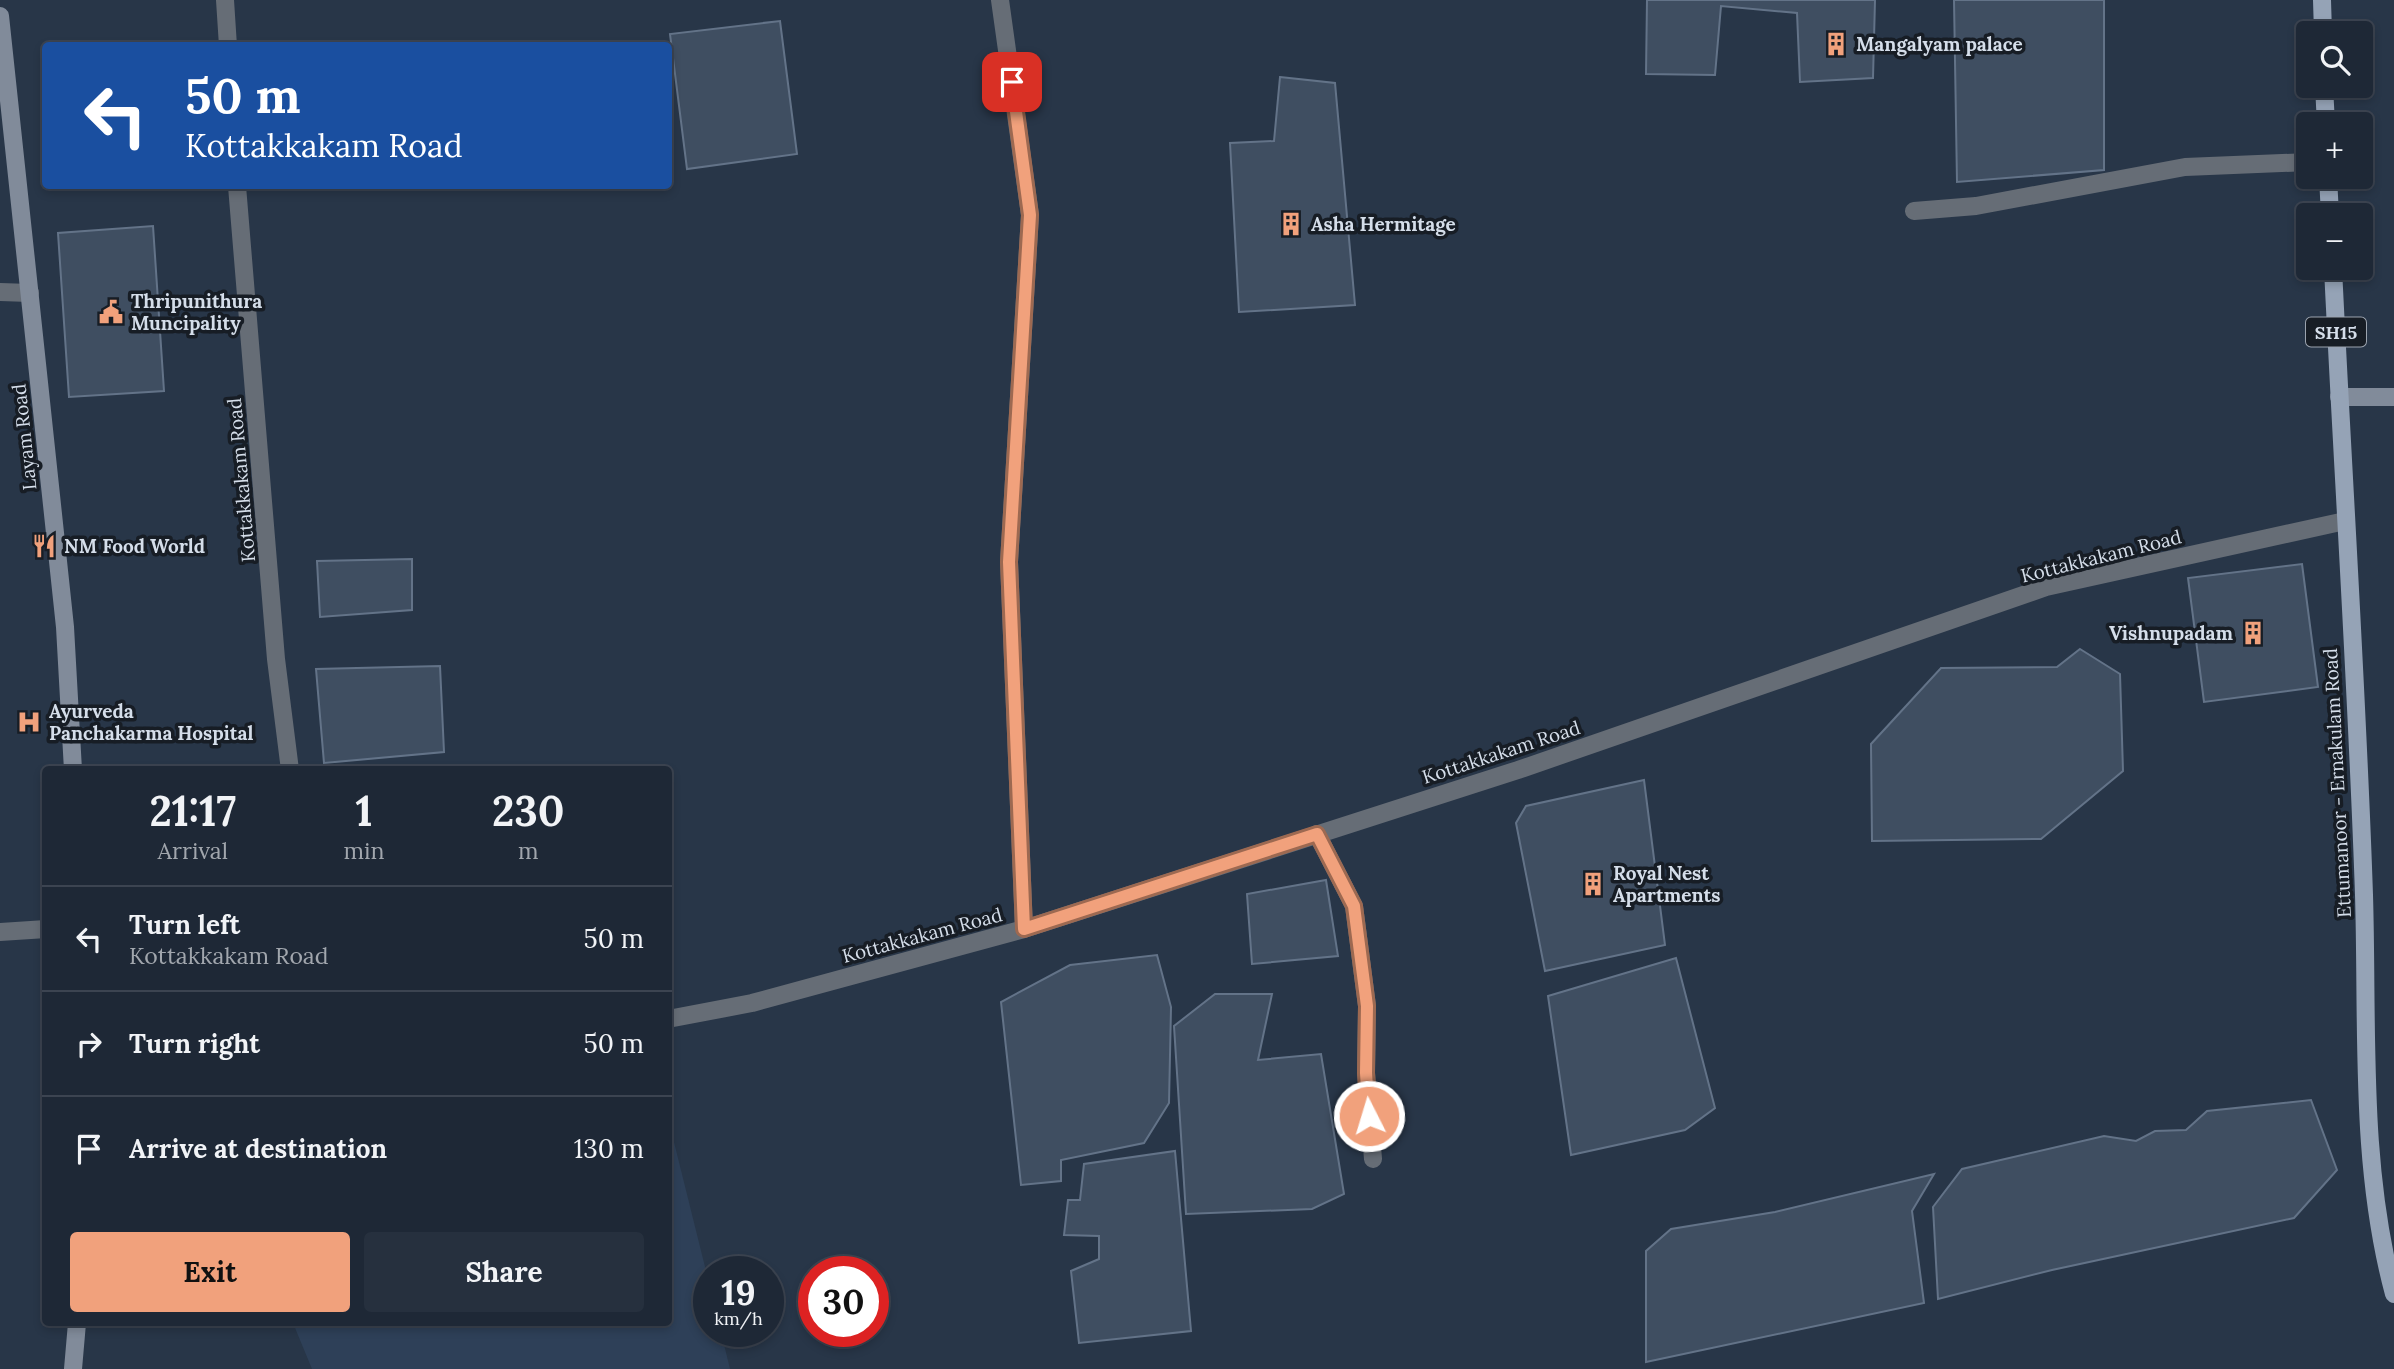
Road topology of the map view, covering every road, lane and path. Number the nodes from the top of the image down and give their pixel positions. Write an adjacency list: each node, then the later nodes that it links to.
1 (225, 0): 6 (street)
2 (1000, 0): 20 (street)
3 (2322, 0): 5 (main road)
4 (0, 16): 12 (street, Layam Road)
5 (2323, 21)
6 (228, 42)
7 (2296, 162): 9 (street)
8 (237, 189): 17 (street, Kottakkakam Road)
9 (1914, 211)
10 (2334, 280): 13 (main road, Ettumanoor - Ernakulam Road / SH15)
11 (0, 292): 12 (street)
12 (30, 293): 16 (street, Layam Road)
13 (2339, 397): 14 (street); 15 (main road, Ettumanoor - Ernakulam Road / SH15)
14 (2394, 397)
15 (2345, 521): 18 (street, Kottakkakam Road); 24 (main road, Ettumanoor - Ernakulam Road / SH15)
16 (73, 766)
17 (290, 766)
18 (1317, 834): 20 (street, Kottakkakam Road); 23 (street)
19 (42, 929): 21 (street)
20 (1024, 929): 22 (street, Kottakkakam Road)
21 (0, 932)
22 (672, 1017)
23 (1373, 1159)
24 (2394, 1294)
25 (77, 1326): 26 (street)
26 (74, 1369)

